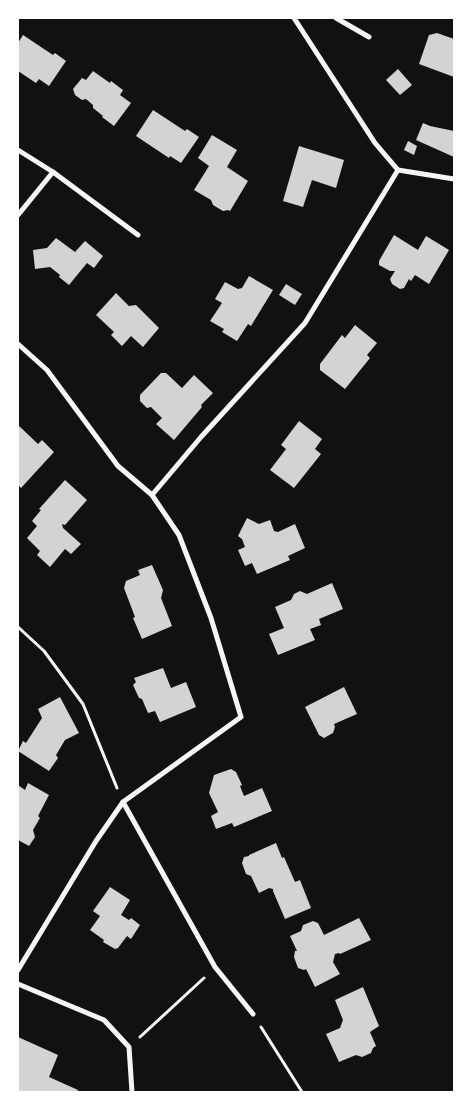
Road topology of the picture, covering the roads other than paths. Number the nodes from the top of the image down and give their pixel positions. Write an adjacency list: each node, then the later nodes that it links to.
1 (294, 18): 5 (street)
2 (336, 18): 3 (street)
3 (369, 37)
4 (18, 150): 6 (street)
5 (398, 170): 7 (street); 11 (street)
6 (53, 172): 8 (street); 9 (street)
7 (454, 179)
8 (18, 216)
9 (138, 235)
10 (18, 344): 11 (street)
11 (152, 495): 12 (street)
12 (123, 802): 13 (street); 15 (street)
13 (18, 970)
14 (18, 984): 16 (street)
15 (253, 1014)
16 (132, 1092)

